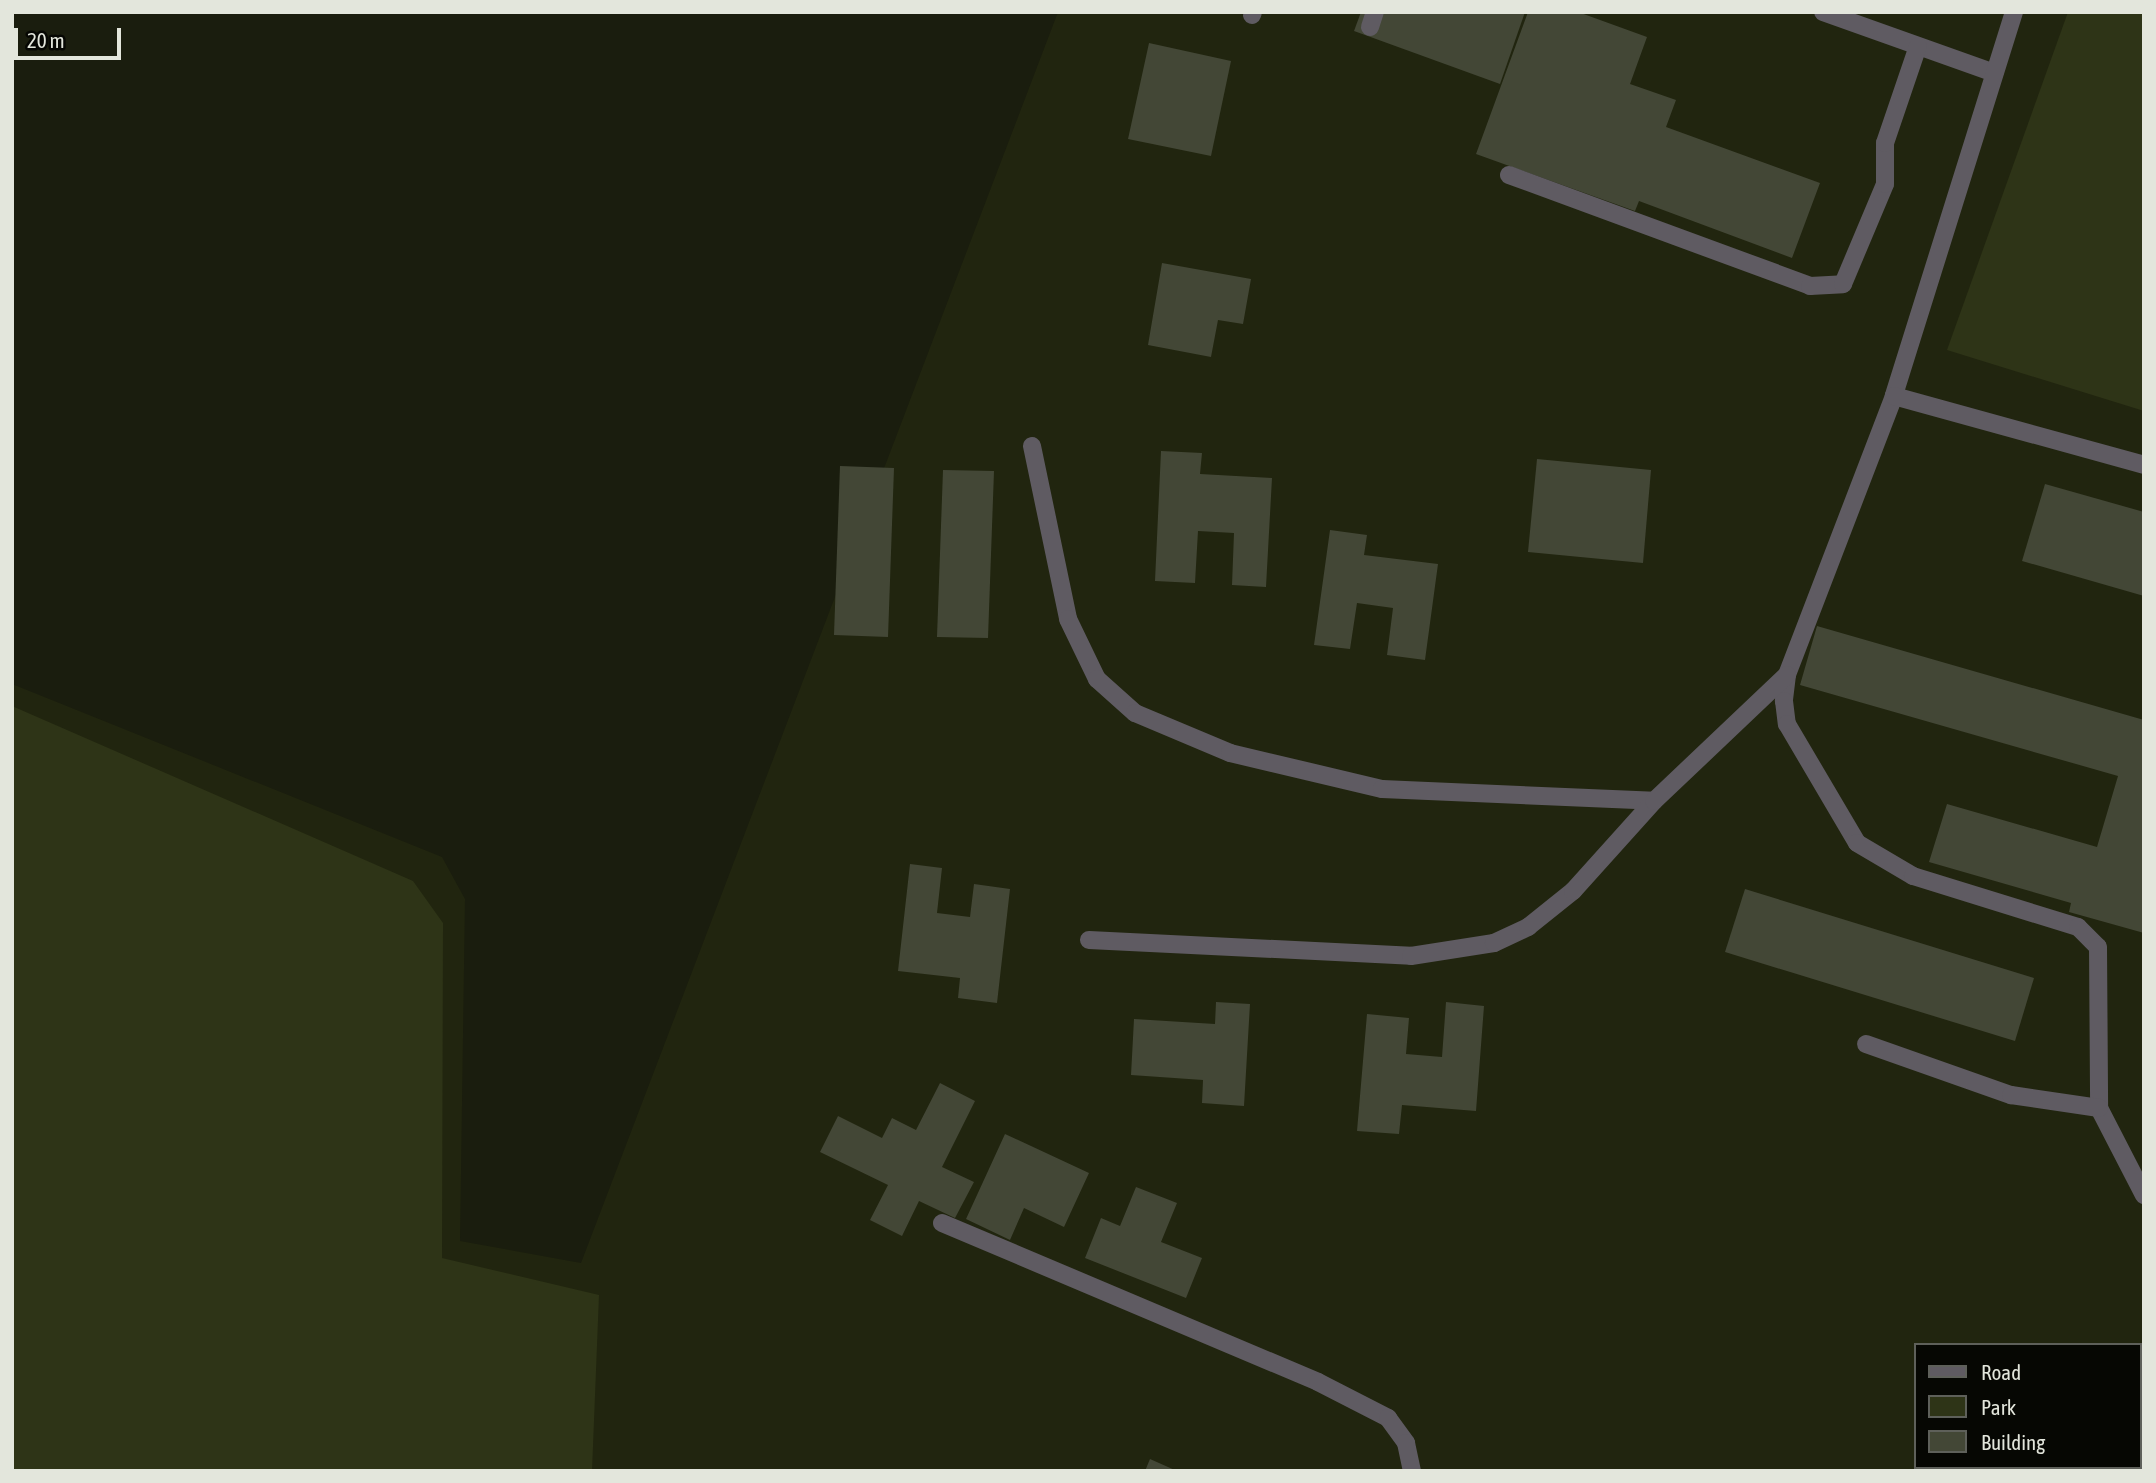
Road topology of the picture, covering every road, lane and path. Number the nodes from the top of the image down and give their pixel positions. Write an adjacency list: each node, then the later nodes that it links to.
1 (1823, 12): 3 (lane)
2 (2014, 12): 4 (lane)
3 (1918, 46): 4 (lane); 5 (lane)
4 (1994, 73): 6 (lane)
5 (1509, 175)
6 (1894, 396): 8 (lane); 9 (lane)
7 (1032, 446): 10 (lane)
8 (2144, 465)
9 (1787, 675): 10 (lane); 13 (lane)
10 (1654, 801): 11 (lane)
11 (1090, 940)
12 (1866, 1044): 13 (lane)
13 (2099, 1108): 14 (lane)
14 (2144, 1195)
15 (942, 1223): 16 (lane)
16 (1412, 1471)

